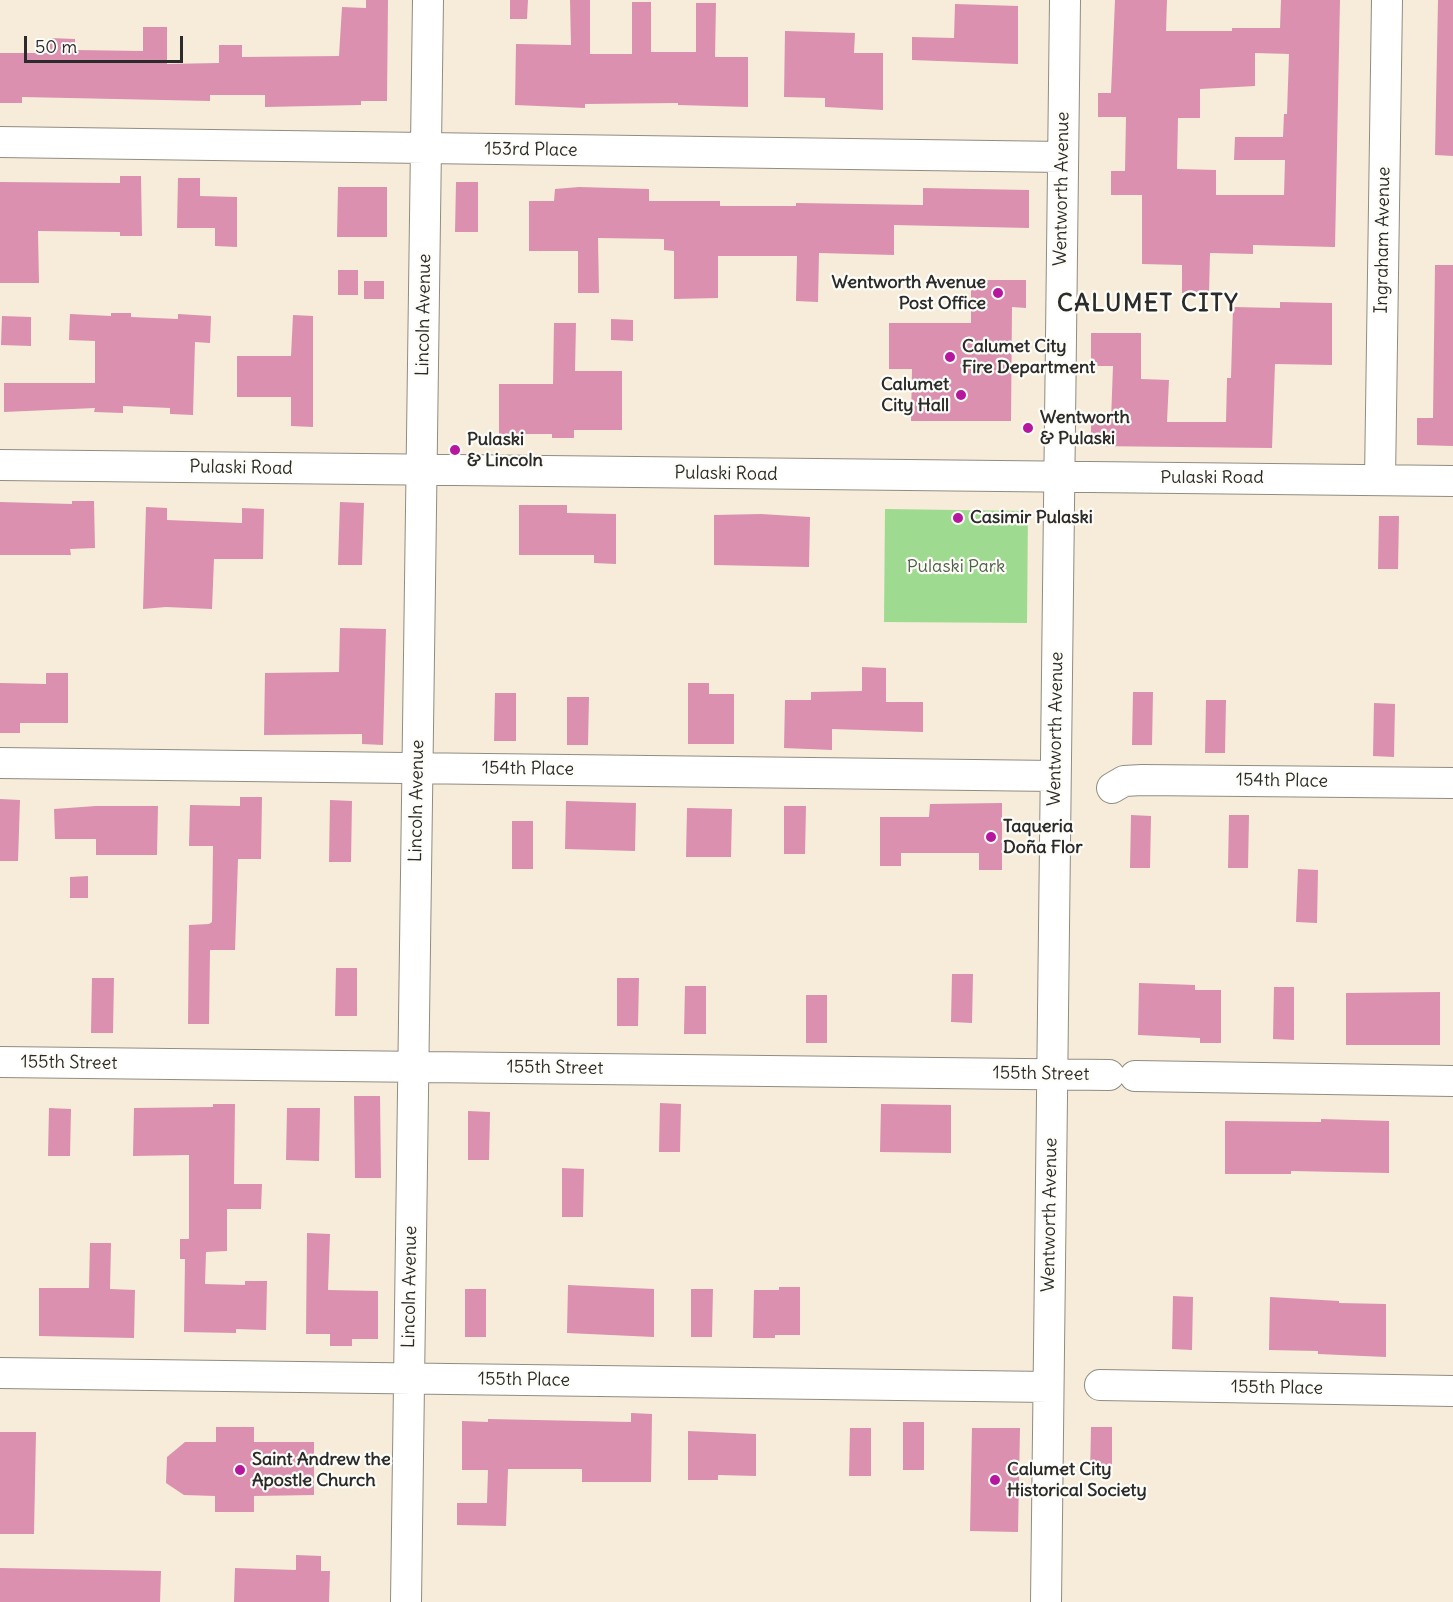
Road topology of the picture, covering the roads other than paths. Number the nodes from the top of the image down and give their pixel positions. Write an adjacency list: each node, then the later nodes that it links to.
1 (428, 0): 5 (street, Lincoln Avenue)
2 (1065, 0): 6 (street, Wentworth Avenue)
3 (1387, 0): 10 (street, Ingraham Avenue)
4 (0, 142): 5 (street, 153rd Place)
5 (426, 149): 6 (street, 153rd Place); 8 (street, Lincoln Avenue)
6 (1062, 157): 9 (street, Wentworth Avenue)
7 (0, 465): 8 (street, Pulaski Road)
8 (422, 470): 9 (street, Pulaski Road); 13 (street, Lincoln Avenue)
9 (1059, 478): 10 (street, Pulaski Road); 14 (street, Wentworth Avenue)
10 (1380, 480): 11 (street, Pulaski Road)
11 (1453, 481)
12 (0, 763): 13 (street, 154th Place)
13 (417, 768): 14 (street, 154th Place); 18 (street, Lincoln Avenue)
14 (1055, 776): 19 (street, Wentworth Avenue)
15 (1453, 783): 16 (street, 154th Place)
16 (1112, 788)
17 (0, 1062): 18 (street, 155th Street)
18 (413, 1066): 19 (street, 155th Street); 22 (street, Lincoln Avenue)
19 (1052, 1073): 20 (street, 155th Street); 24 (street, Wentworth Avenue)
20 (1453, 1081)
21 (0, 1374): 22 (street, 155th Place)
22 (409, 1379): 24 (street, 155th Place); 26 (street, Lincoln Avenue)
23 (1100, 1385): 25 (street, 155th Place)
24 (1048, 1387): 27 (street, Wentworth Avenue)
25 (1453, 1391)
26 (406, 1602)
27 (1046, 1602)

